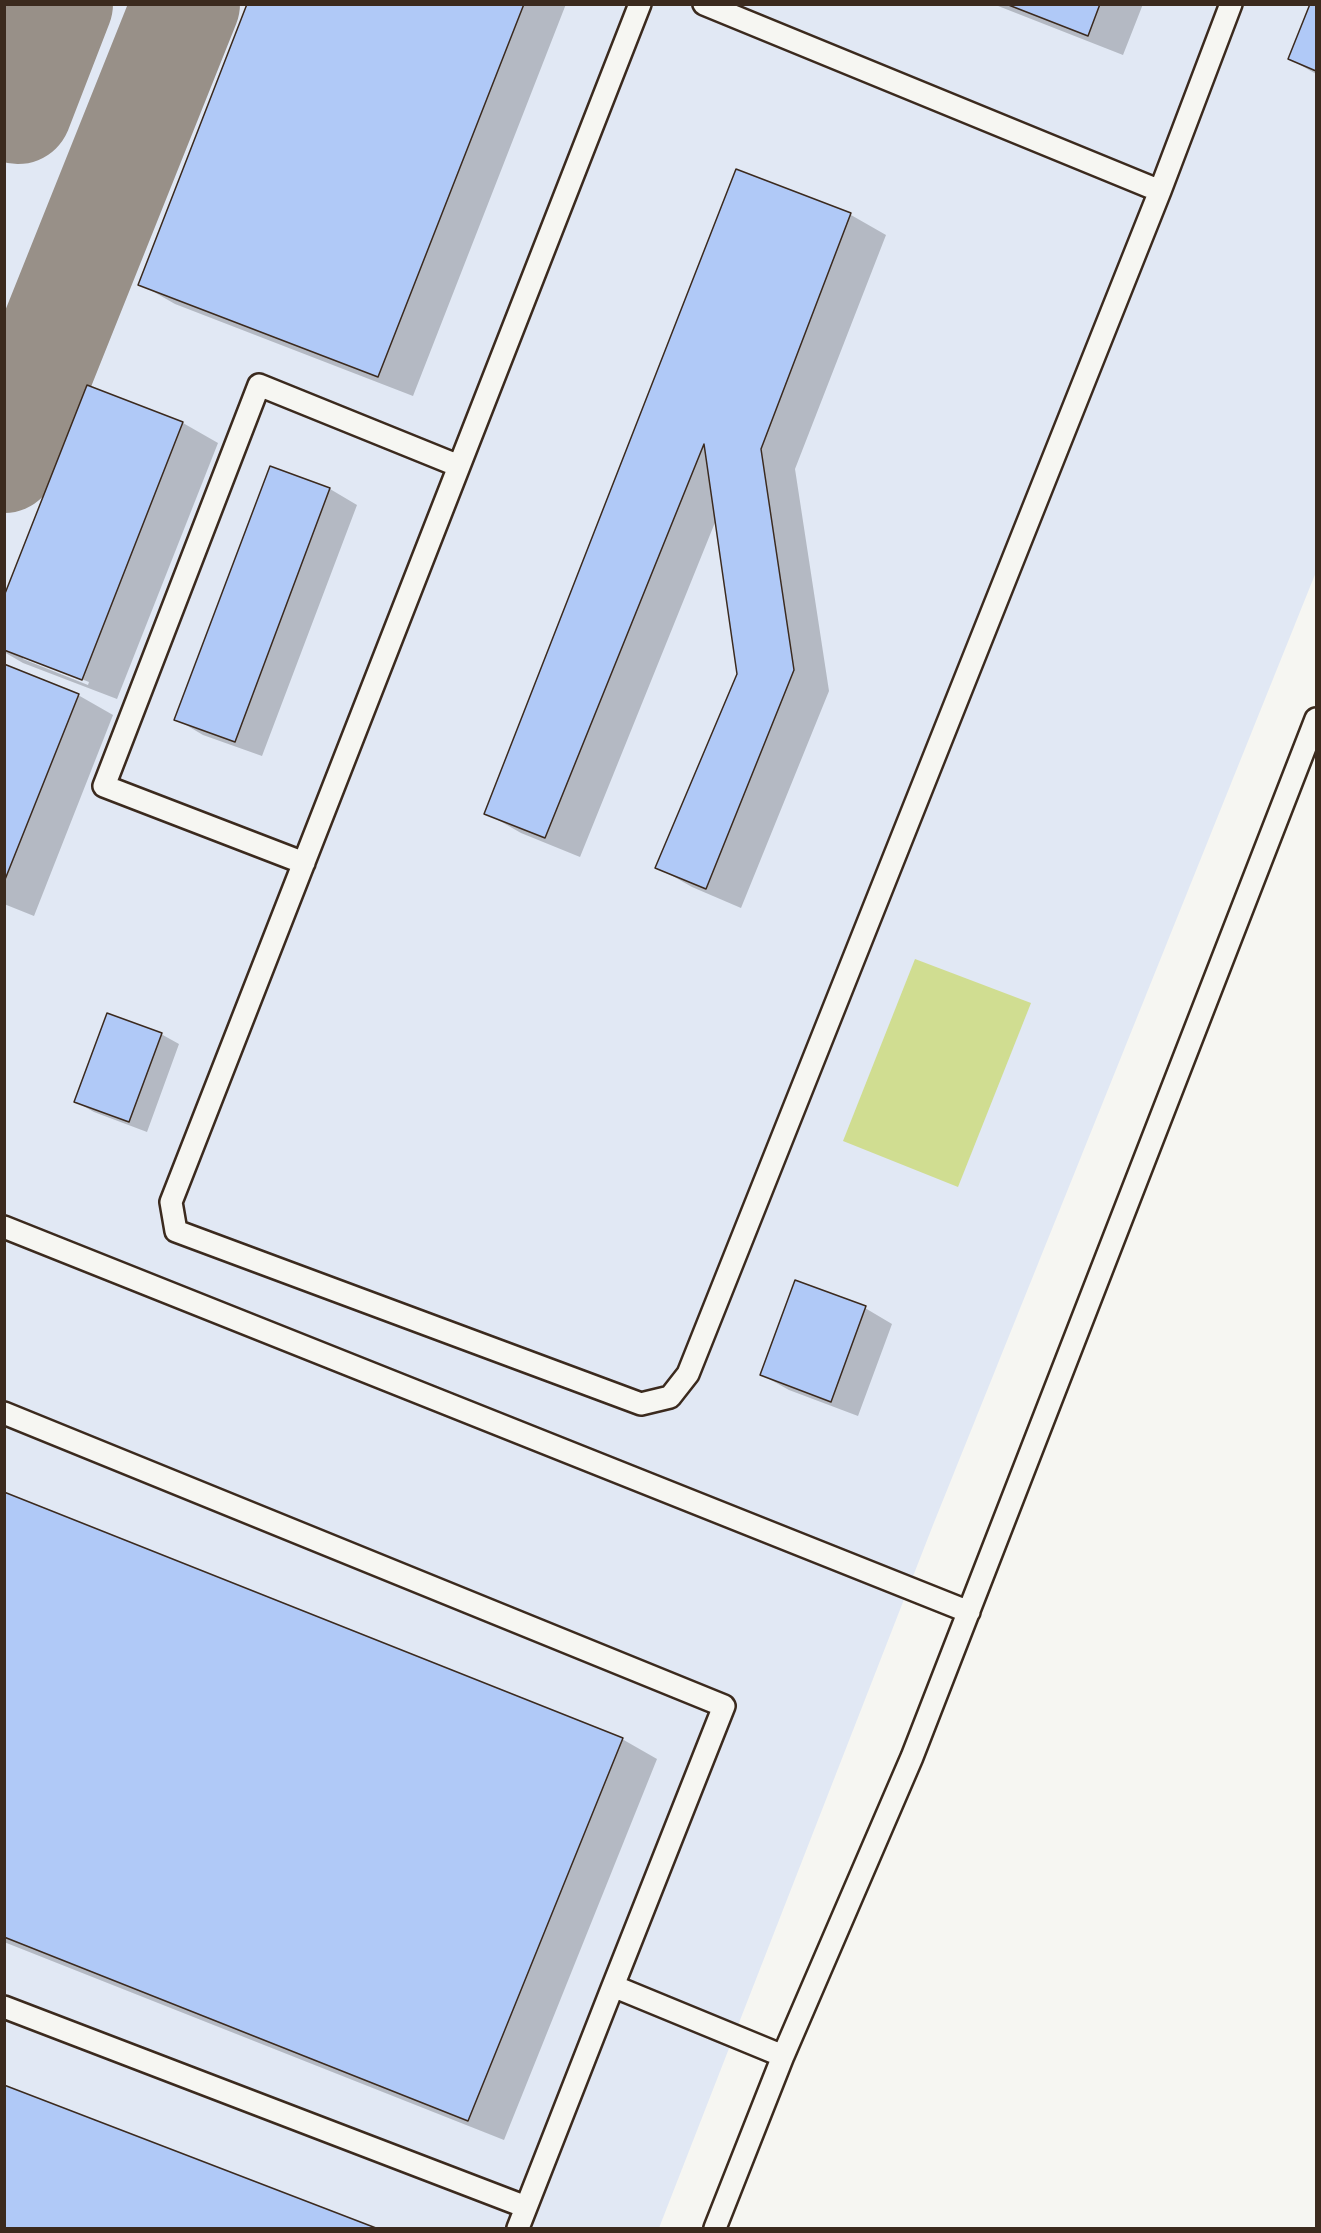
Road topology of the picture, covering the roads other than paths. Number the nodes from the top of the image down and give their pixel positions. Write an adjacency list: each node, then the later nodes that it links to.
1 (640, 4): 5 (lane)
2 (704, 4): 4 (lane)
3 (1231, 4): 4 (lane)
4 (1160, 191): 7 (lane)
5 (459, 466): 7 (lane); 7 (lane)
6 (1317, 719): 10 (lane)
7 (304, 862)
8 (4, 1227): 10 (lane)
9 (4, 1413): 11 (lane)
10 (969, 1612): 13 (lane)
11 (613, 1986): 13 (lane); 14 (lane)
12 (4, 2007): 14 (lane)
13 (783, 2056): 16 (lane)
14 (526, 2207): 15 (lane)
15 (518, 2229)
16 (715, 2229)

